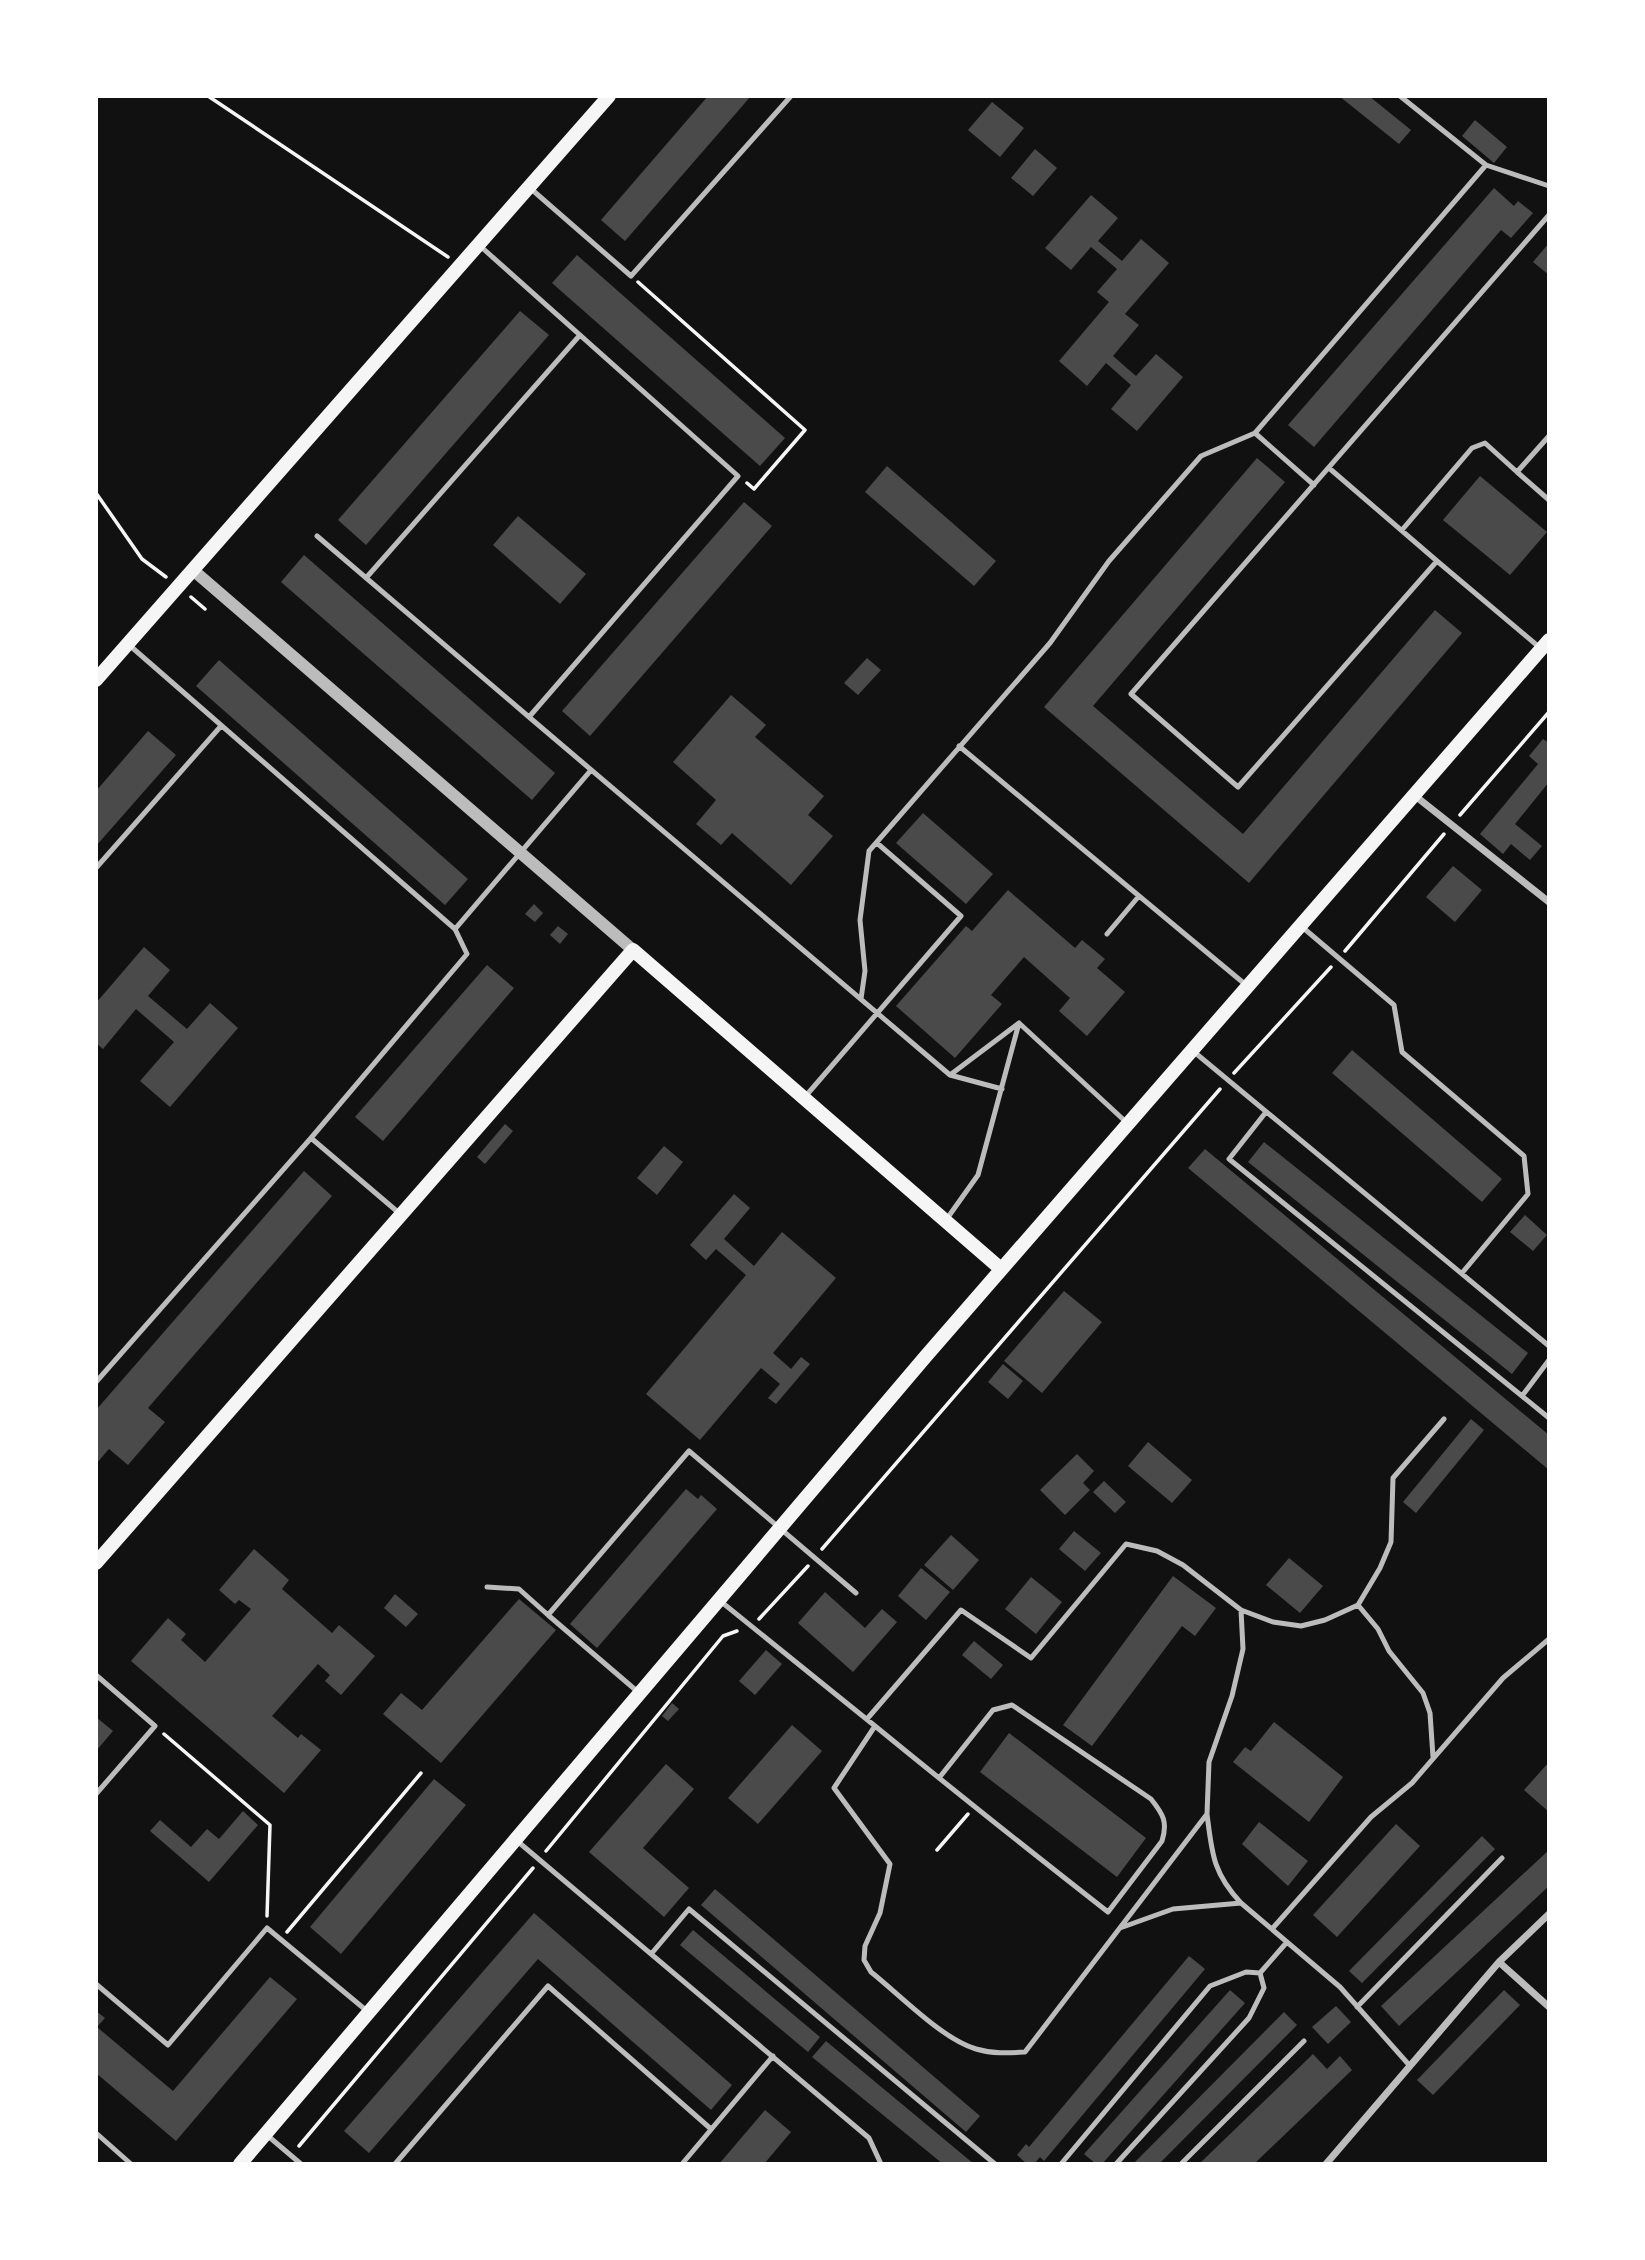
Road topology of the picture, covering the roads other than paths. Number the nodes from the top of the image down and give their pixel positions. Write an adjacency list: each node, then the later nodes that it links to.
1 (609, 96): 6 (main road)
2 (791, 96): 6 (lane)
3 (1401, 96): 4 (lane)
4 (1486, 165): 5 (lane); 10 (lane)
5 (1549, 186)
6 (529, 188): 8 (main road)
7 (1549, 215): 12 (lane)
8 (479, 245): 9 (lane); 19 (main road)
9 (580, 335): 20 (lane); 24 (lane)
10 (1255, 433): 14 (lane); 26 (lane)
11 (1549, 436): 13 (lane)
12 (1329, 468): 14 (lane); 16 (lane)
13 (1517, 472): 15 (lane); 16 (lane)
14 (1314, 485): 18 (lane)
15 (1549, 500)
16 (1402, 530): 18 (lane)
17 (317, 536): 20 (lane)
18 (1437, 561): 22 (lane)
19 (193, 570): 21 (main road); 30 (street)
20 (366, 578): 24 (lane)
21 (128, 644): 23 (main road); 25 (lane)
22 (1545, 645): 28 (main road)
23 (96, 680)
24 (529, 717): 27 (lane)
25 (221, 726): 31 (lane); 35 (lane)
26 (959, 746): 29 (lane); 32 (lane)
27 (591, 770): 30 (lane); 39 (lane)
28 (1414, 795): 33 (street); 34 (main road)
29 (877, 843): 39 (lane); 40 (lane)
30 (520, 853): 35 (lane); 37 (street)
31 (96, 868)
32 (1139, 896): 36 (lane); 38 (lane)
33 (1549, 902)
34 (1301, 926): 38 (main road); 52 (lane)
35 (455, 929): 48 (lane)
36 (1107, 934)
37 (633, 950): 45 (main road); 49 (main road)
38 (1248, 987): 42 (main road)
39 (861, 999): 40 (lane)
40 (878, 1013): 43 (lane); 45 (lane)
41 (1019, 1023): 43 (lane); 44 (lane); 47 (lane)
42 (1193, 1051): 46 (lane); 47 (main road)
43 (950, 1075): 44 (lane)
44 (1002, 1090): 50 (lane)
45 (804, 1098): 50 (main road)
46 (1266, 1112): 52 (lane); 56 (lane)
47 (1128, 1124): 51 (main road)
48 (312, 1138): 49 (lane); 55 (lane)
49 (400, 1214): 60 (main road)
50 (945, 1221): 51 (main road)
51 (1001, 1269): 59 (main road)
52 (1462, 1273): 53 (lane)
53 (1549, 1346)
54 (1549, 1360): 56 (lane)
55 (96, 1382)
56 (1522, 1396): 57 (lane)
57 (1549, 1418)
58 (1444, 1419): 64 (lane)
59 (780, 1528): 62 (lane); 63 (main road); 66 (lane)
60 (96, 1563)
61 (487, 1587): 66 (lane)
62 (856, 1592)
63 (719, 1600): 69 (main road); 70 (lane)
64 (1358, 1605): 65 (lane); 72 (lane)
65 (1241, 1610): 70 (lane); 75 (lane)
66 (548, 1615): 69 (lane)
67 (1549, 1639): 72 (lane)
68 (96, 1675): 74 (lane)
69 (639, 1693): 76 (main road)
70 (867, 1720): 71 (lane)
71 (875, 1726): 73 (lane); 80 (lane)
72 (1433, 1758): 81 (lane)
73 (939, 1778): 73 (lane)
74 (96, 1794)
75 (1207, 1815): 78 (lane); 80 (lane)
76 (516, 1840): 83 (lane); 89 (main road)
77 (1502, 1858): 87 (lane)
78 (1241, 1903): 80 (lane); 81 (lane)
79 (1549, 1914): 84 (street)
80 (1120, 1928)
81 (1272, 1929): 82 (lane)
82 (1287, 1942): 85 (lane); 87 (lane)
83 (652, 1953): 91 (lane); 102 (lane)
84 (1499, 1962): 88 (street); 92 (street)
85 (1261, 1973): 103 (lane); 104 (lane)
86 (96, 1984): 89 (lane)
87 (1357, 2007): 92 (lane)
88 (1549, 2007)
89 (368, 2012): 95 (main road)
90 (1304, 2041): 105 (lane)
91 (772, 2056): 93 (lane); 101 (lane)
92 (1410, 2066): 106 (street)
93 (711, 2129): 99 (lane); 100 (lane)
94 (96, 2133): 96 (lane)
95 (265, 2134): 97 (main road); 98 (lane)
96 (131, 2164)
97 (240, 2164)
98 (301, 2164)
99 (396, 2164)
100 (682, 2164)
101 (881, 2164)
102 (996, 2164)
103 (1061, 2164)
104 (1116, 2164)
105 (1181, 2164)
106 (1326, 2164)

